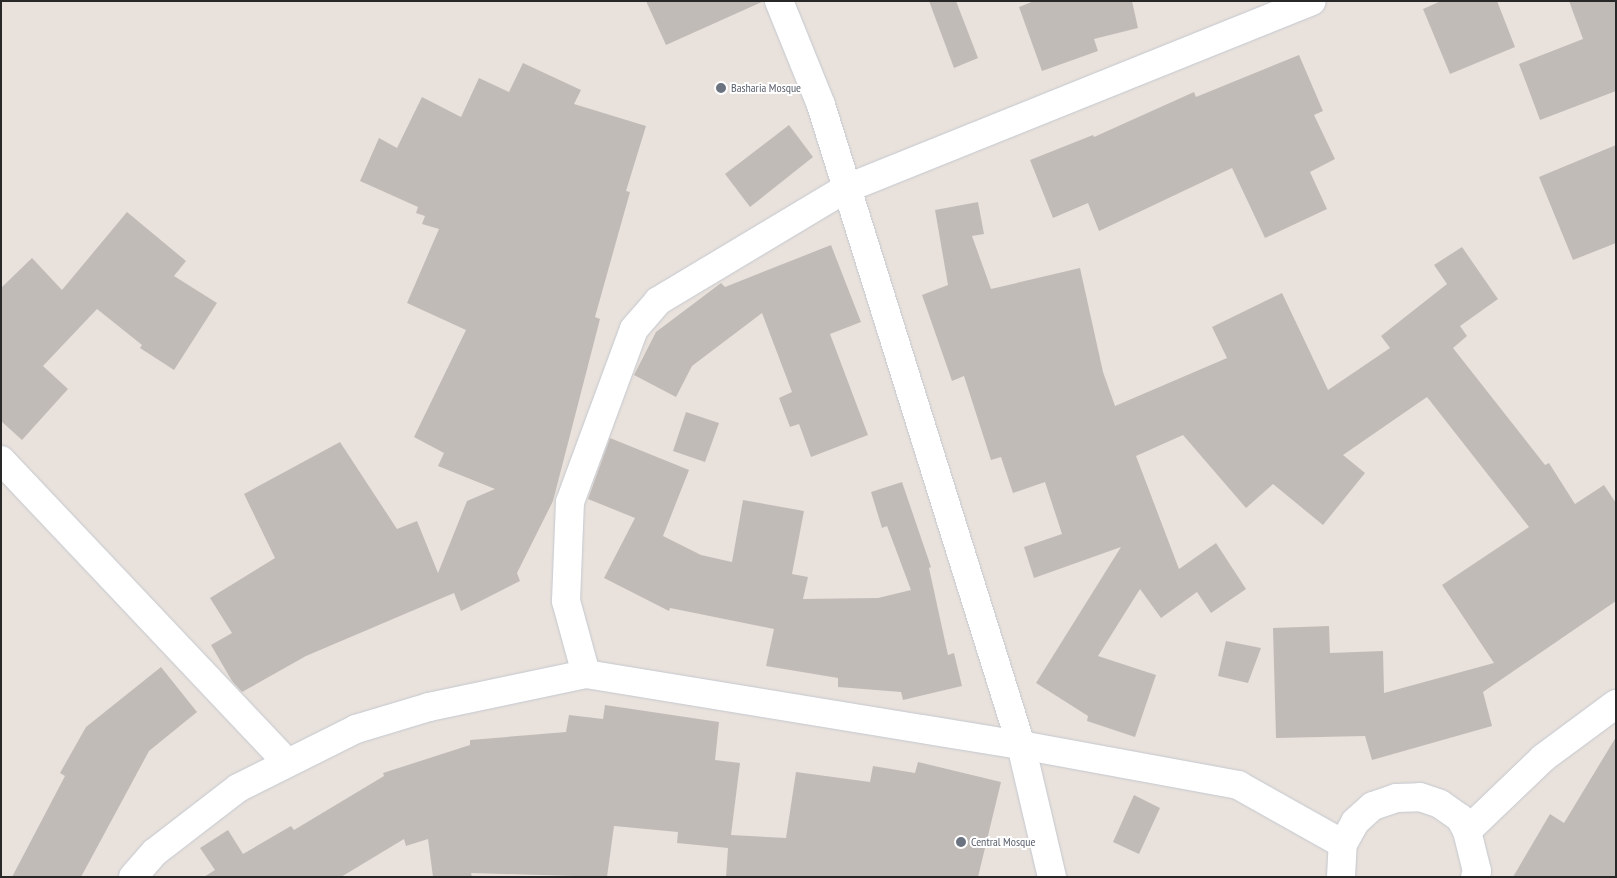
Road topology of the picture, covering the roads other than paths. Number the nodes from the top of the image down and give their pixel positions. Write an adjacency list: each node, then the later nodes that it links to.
1 (780, 1): 3 (street)
2 (1312, 1): 3 (street)
3 (845, 189): 5 (street); 7 (street)
4 (1, 460): 8 (street)
5 (586, 674): 7 (street); 8 (street)
6 (1616, 704): 9 (street)
7 (1020, 745): 10 (street); 12 (street)
8 (287, 762): 11 (street)
9 (1467, 831): 10 (street); 14 (street)
10 (1343, 844): 13 (street)
11 (132, 877)
12 (1052, 877)
13 (1342, 877)
14 (1476, 877)

